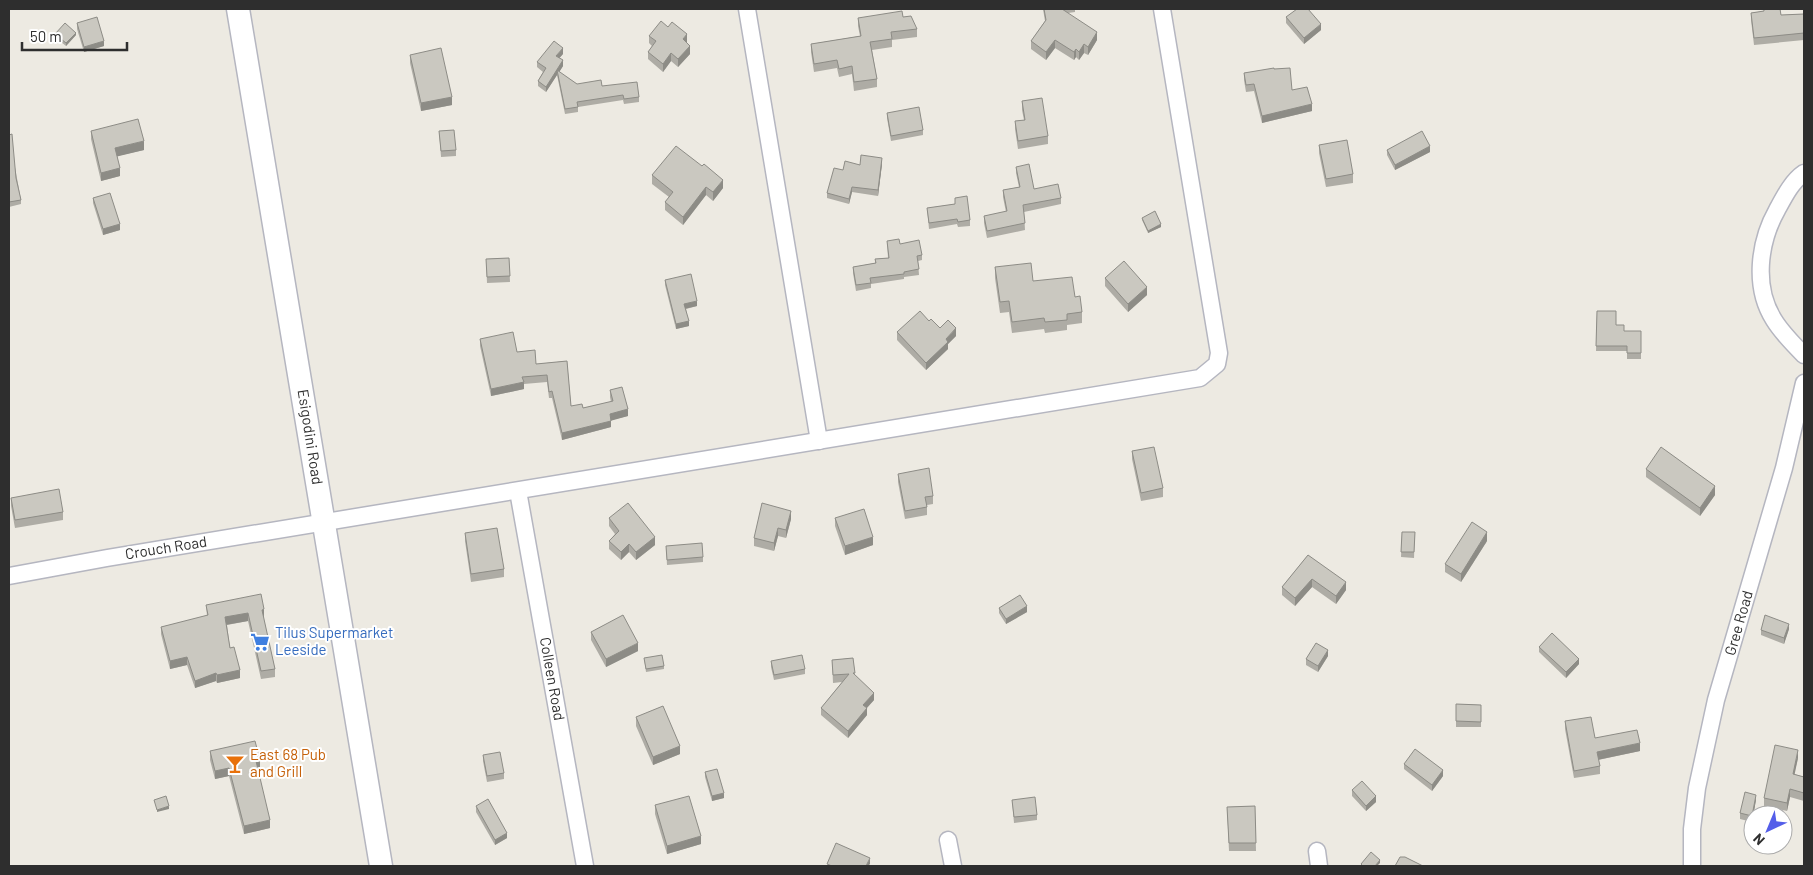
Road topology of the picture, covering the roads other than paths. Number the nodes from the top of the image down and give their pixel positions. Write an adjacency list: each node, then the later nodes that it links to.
1 (238, 9): 9 (main road, Esigodini Road)
2 (747, 9): 7 (street)
3 (1162, 9): 7 (street, Crouch Road)
4 (1804, 173): 5 (street)
5 (1804, 355)
6 (1804, 383): 15 (street, Gree Road)
7 (820, 441): 8 (street, Crouch Road)
8 (518, 491): 9 (street, Crouch Road); 13 (street, Colleen Road)
9 (324, 522): 10 (street, Crouch Road); 12 (main road, Esigodini Road)
10 (9, 576)
11 (948, 840): 14 (street)
12 (381, 866)
13 (586, 866)
14 (953, 866)
15 (1692, 866)

